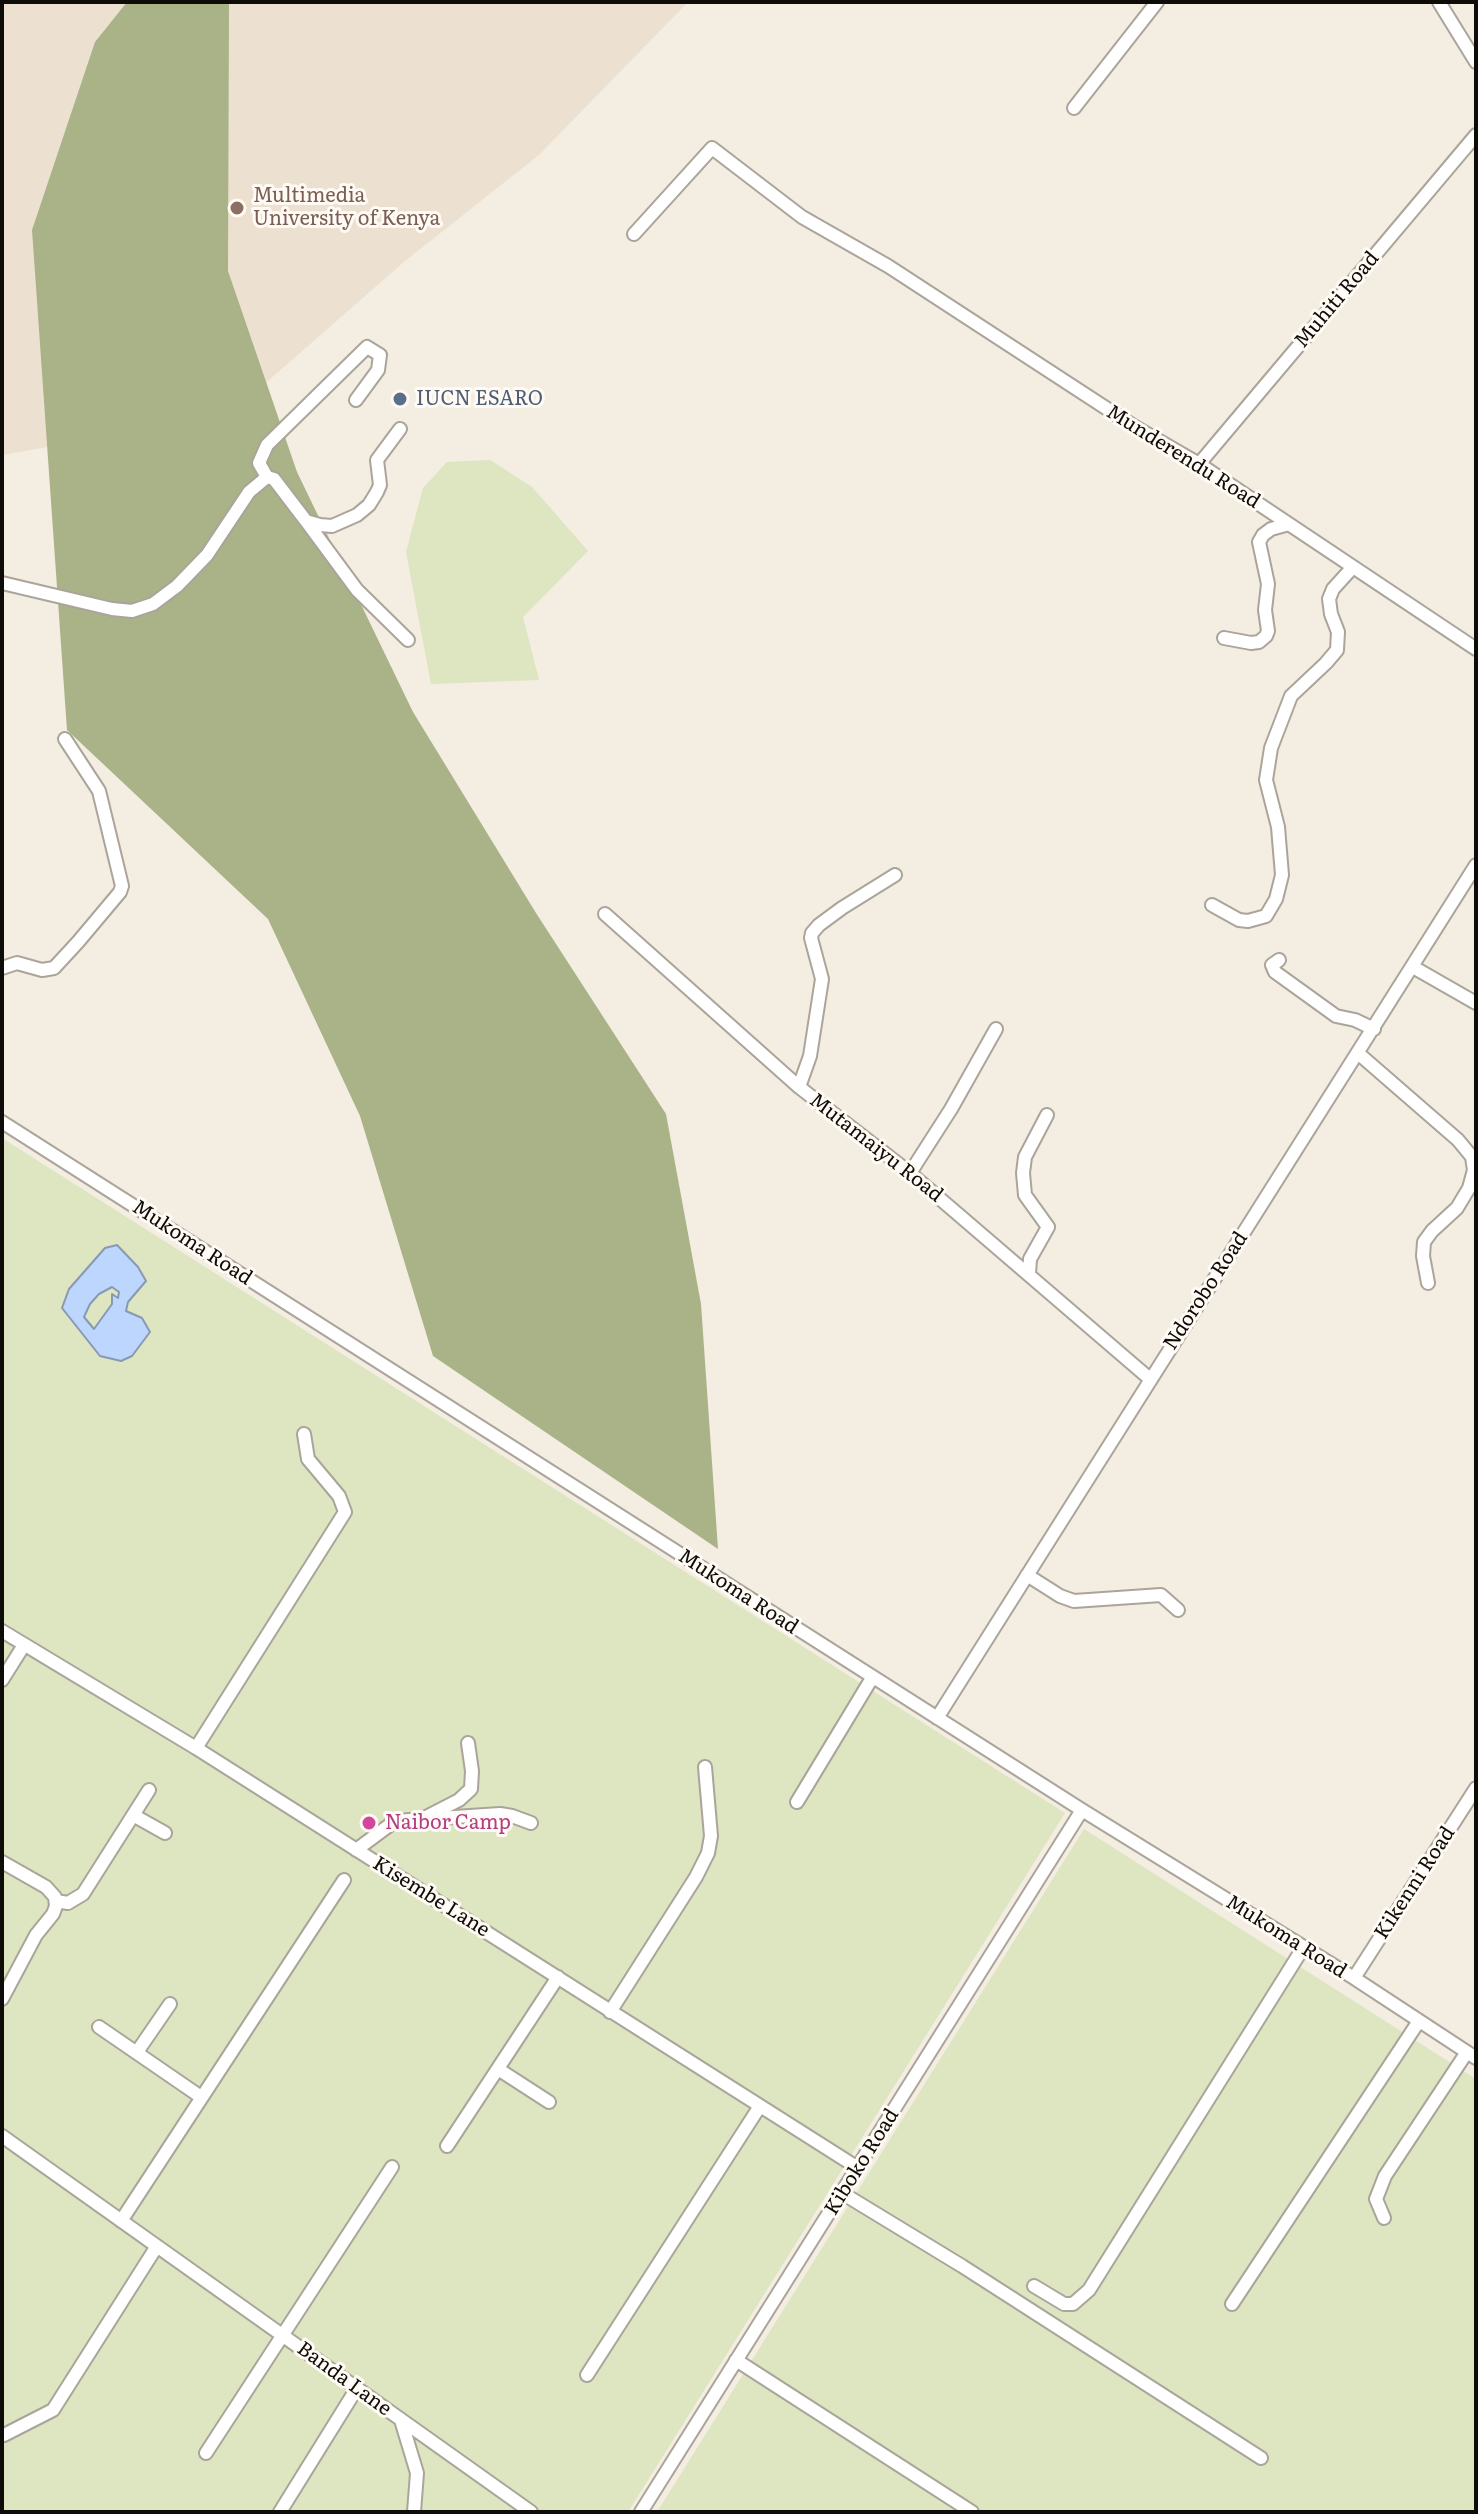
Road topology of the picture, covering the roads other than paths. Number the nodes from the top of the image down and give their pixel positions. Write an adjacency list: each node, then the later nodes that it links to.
1 (1157, 2): 4 (street)
2 (1439, 2): 3 (street)
3 (1476, 62)
4 (1074, 108)
5 (1476, 135): 9 (street, Muhiti Road)
6 (634, 234): 9 (street, Munderendu Road)
7 (356, 400): 10 (street)
8 (400, 429): 11 (street)
9 (1199, 464): 12 (street, Munderendu Road)
10 (267, 477): 11 (street); 14 (street)
11 (306, 521): 16 (street)
12 (1289, 524): 13 (street, Munderendu Road); 15 (street)
13 (1353, 567): 17 (street, Munderendu Road); 22 (street)
14 (2, 583)
15 (1224, 638)
16 (408, 640)
17 (1476, 649)
18 (65, 739): 26 (street)
19 (1476, 865): 21 (street, Ndorobo Road)
20 (895, 875): 31 (street)
21 (1471, 885): 25 (street, Ndorobo Road)
22 (1212, 905)
23 (605, 914): 31 (street, Mutamaiyu Road)
24 (1279, 960): 29 (street)
25 (1413, 967): 27 (street); 29 (street, Ndorobo Road)
26 (2, 968)
27 (1476, 1003)
28 (996, 1029): 34 (street)
29 (1374, 1029): 30 (street, Ndorobo Road)
30 (1359, 1054): 36 (street); 37 (street, Ndorobo Road)
31 (799, 1087): 34 (street, Mutamaiyu Road)
32 (1047, 1115): 35 (street)
33 (2, 1122): 43 (street, Mukoma Road)
34 (910, 1173): 35 (street, Mutamaiyu Road)
35 (1029, 1274): 37 (street, Mutamaiyu Road)
36 (1428, 1283)
37 (1150, 1379): 39 (street, Ndorobo Road)
38 (304, 1434): 47 (street)
39 (1027, 1575): 40 (street); 45 (street, Ndorobo Road)
40 (1178, 1610)
41 (2, 1631): 42 (street, Kisembe Lane)
42 (24, 1645): 44 (street); 47 (street, Kisembe Lane)
43 (872, 1678): 45 (street, Mukoma Road); 51 (street)
44 (2, 1680)
45 (937, 1718): 52 (street, Mukoma Road)
46 (468, 1743): 54 (street)
47 (196, 1748): 57 (street, Kisembe Lane)
48 (705, 1767): 66 (street)
49 (1476, 1788): 63 (street, Kikenni Road)
50 (149, 1790): 53 (street)
51 (797, 1802)
52 (1082, 1810): 61 (street, Mukoma Road); 78 (street, Kiboko Road)
53 (133, 1815): 56 (street); 60 (street)
54 (423, 1819): 55 (street); 57 (street)
55 (531, 1823)
56 (165, 1833)
57 (356, 1850): 62 (street, Kisembe Lane)
58 (2, 1862): 60 (street)
59 (344, 1880): 72 (street)
60 (56, 1901): 64 (street)
61 (1303, 1948): 63 (street, Mukoma Road); 83 (street)
62 (558, 1977): 66 (street, Kisembe Lane); 71 (street)
63 (1354, 1978): 67 (street, Mukoma Road)
64 (2, 1999)
65 (170, 2004): 69 (street)
66 (610, 2012): 74 (street, Kisembe Lane)
67 (1419, 2021): 70 (street, Mukoma Road); 84 (street)
68 (99, 2027): 69 (street)
69 (137, 2052): 72 (street)
70 (1472, 2055): 80 (street)
71 (498, 2069): 73 (street); 76 (street)
72 (201, 2097): 81 (street)
73 (549, 2102)
74 (760, 2106): 78 (street, Kisembe Lane); 87 (street)
75 (2, 2136): 81 (street, Banda Lane)
76 (447, 2146)
77 (392, 2167): 85 (street)
78 (858, 2168): 79 (street, Kiboko Road)
79 (842, 2193): 86 (street, Kiboko Road); 92 (street)
80 (1384, 2218)
81 (121, 2221): 82 (street, Banda Lane)
82 (157, 2246): 85 (street, Banda Lane); 90 (street)
83 (1034, 2286)
84 (1232, 2304)
85 (282, 2334): 88 (street, Banda Lane); 91 (street)
86 (736, 2360): 93 (street); 97 (street, Kiboko Road)
87 (587, 2375)
88 (357, 2388): 89 (street, Banda Lane); 94 (street)
89 (401, 2420): 95 (street); 96 (street, Banda Lane)
90 (4, 2435)
91 (206, 2453)
92 (1261, 2458)
93 (957, 2508): 98 (street)
94 (280, 2512)
95 (414, 2512)
96 (531, 2512)
97 (641, 2512)
98 (972, 2512)

